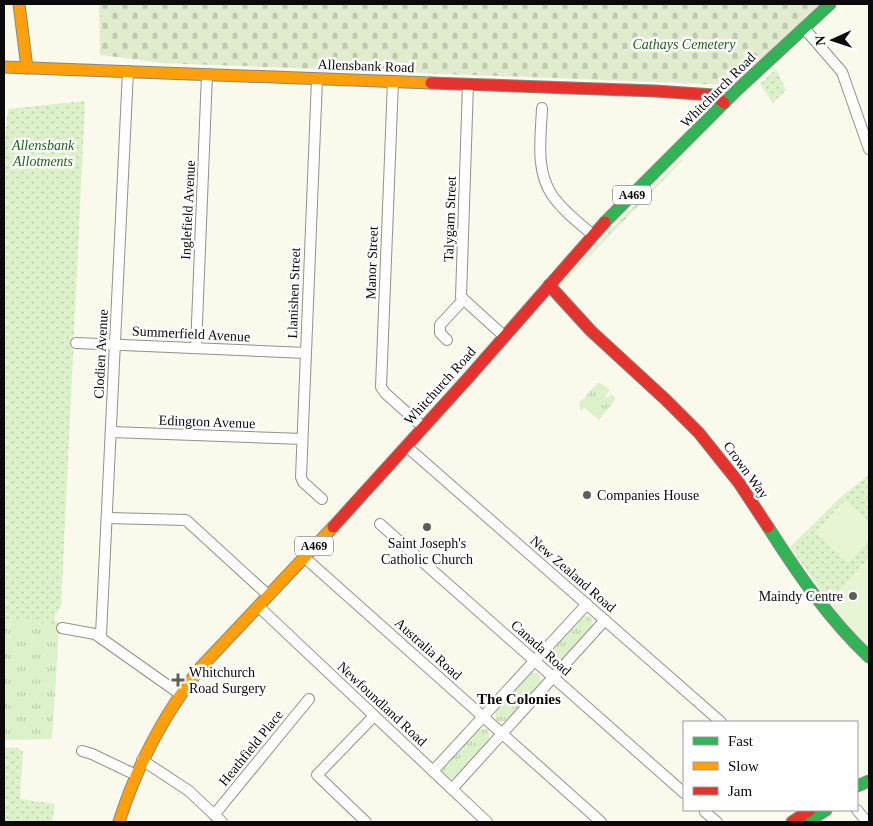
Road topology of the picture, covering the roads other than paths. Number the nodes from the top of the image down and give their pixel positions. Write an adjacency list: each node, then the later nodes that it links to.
1 (19, 4): 5 (street)
2 (830, 4): 3 (street, Whitchurch Road / A469)
3 (804, 28): 11 (street, Whitchurch Road / A469); 13 (street)
4 (4, 67): 5 (street, Allensbank Road)
5 (27, 68): 6 (street, Allensbank Road)
6 (128, 71): 7 (street, Allensbank Road); 20 (street, Clodien Avenue)
7 (207, 74): 8 (street, Allensbank Road); 21 (street, Inglefield Avenue)
8 (317, 79): 9 (street, Allensbank Road); 22 (street, Llanishen Street)
9 (393, 81): 10 (street, Allensbank Road); 23 (street, Manor Street)
10 (468, 84): 11 (street, Allensbank Road); 16 (street, Talygarn Street)
11 (724, 103): 14 (street, Whitchurch Road / A469)
12 (542, 108): 14 (street)
13 (869, 144)
14 (593, 235): 15 (street, Whitchurch Road / A469)
15 (546, 288): 17 (street, Whitchurch Road / A469); 37 (street, Crown Way)
16 (463, 300): 17 (street); 18 (street)
17 (504, 336): 23 (street, Whitchurch Road / A469)
18 (447, 340)
19 (76, 343): 20 (street, Summerfield Avenue)
20 (116, 344): 21 (street, Summerfield Avenue); 24 (street, Clodien Avenue)
21 (196, 348): 22 (street, Summerfield Avenue)
22 (306, 353): 25 (street, Llanishen Street)
23 (424, 427): 26 (street, Whitchurch Road / A469)
24 (111, 432): 25 (street, Edington Avenue); 28 (street, Clodien Avenue)
25 (302, 440): 27 (street, Llanishen Street)
26 (406, 446): 30 (street, Whitchurch Road / A469); 32 (street, New Zealand Road)
27 (322, 499)
28 (108, 518): 31 (street); 36 (street, Clodien Avenue)
29 (380, 524): 38 (street, Canada Road)
30 (304, 557): 31 (street, Whitchurch Road / A469); 43 (street, Australia Road)
31 (268, 595): 33 (street, Whitchurch Road / A469)
32 (586, 604): 34 (street, New Zealand Road); 38 (street)
33 (258, 606): 40 (street, Whitchurch Road / A469); 42 (street, Newfoundland Road)
34 (605, 620): 39 (street); 44 (street, New Zealand Road)
35 (62, 628): 36 (street)
36 (102, 639): 40 (street)
37 (869, 657)
38 (534, 661): 39 (street, Canada Road); 43 (street)
39 (553, 678): 45 (street); 51 (street, Canada Road)
40 (180, 694): 47 (street, Whitchurch Road / A469)
41 (309, 699): 56 (street, Heathfield Place)
42 (374, 716): 48 (street, Newfoundland Road); 58 (street)
43 (483, 717): 45 (street, Australia Road); 48 (street)
44 (720, 721)
45 (502, 734): 50 (street); 60 (street, Australia Road)
46 (82, 751): 49 (street)
47 (142, 760): 49 (street, Whitchurch Road / A469); 56 (street)
48 (433, 772): 50 (street, Newfoundland Road)
49 (136, 776): 57 (street, Whitchurch Road / A469)
50 (452, 789): 59 (street, Newfoundland Road)
51 (683, 792)
52 (808, 811): 62 (street)
53 (824, 811): 63 (street)
54 (858, 811): 64 (street)
55 (705, 812): 61 (street)
56 (218, 819)
57 (119, 822)
58 (366, 822)
59 (487, 822)
60 (601, 822)
61 (717, 822)
62 (792, 822)
63 (807, 822)
64 (867, 822)

